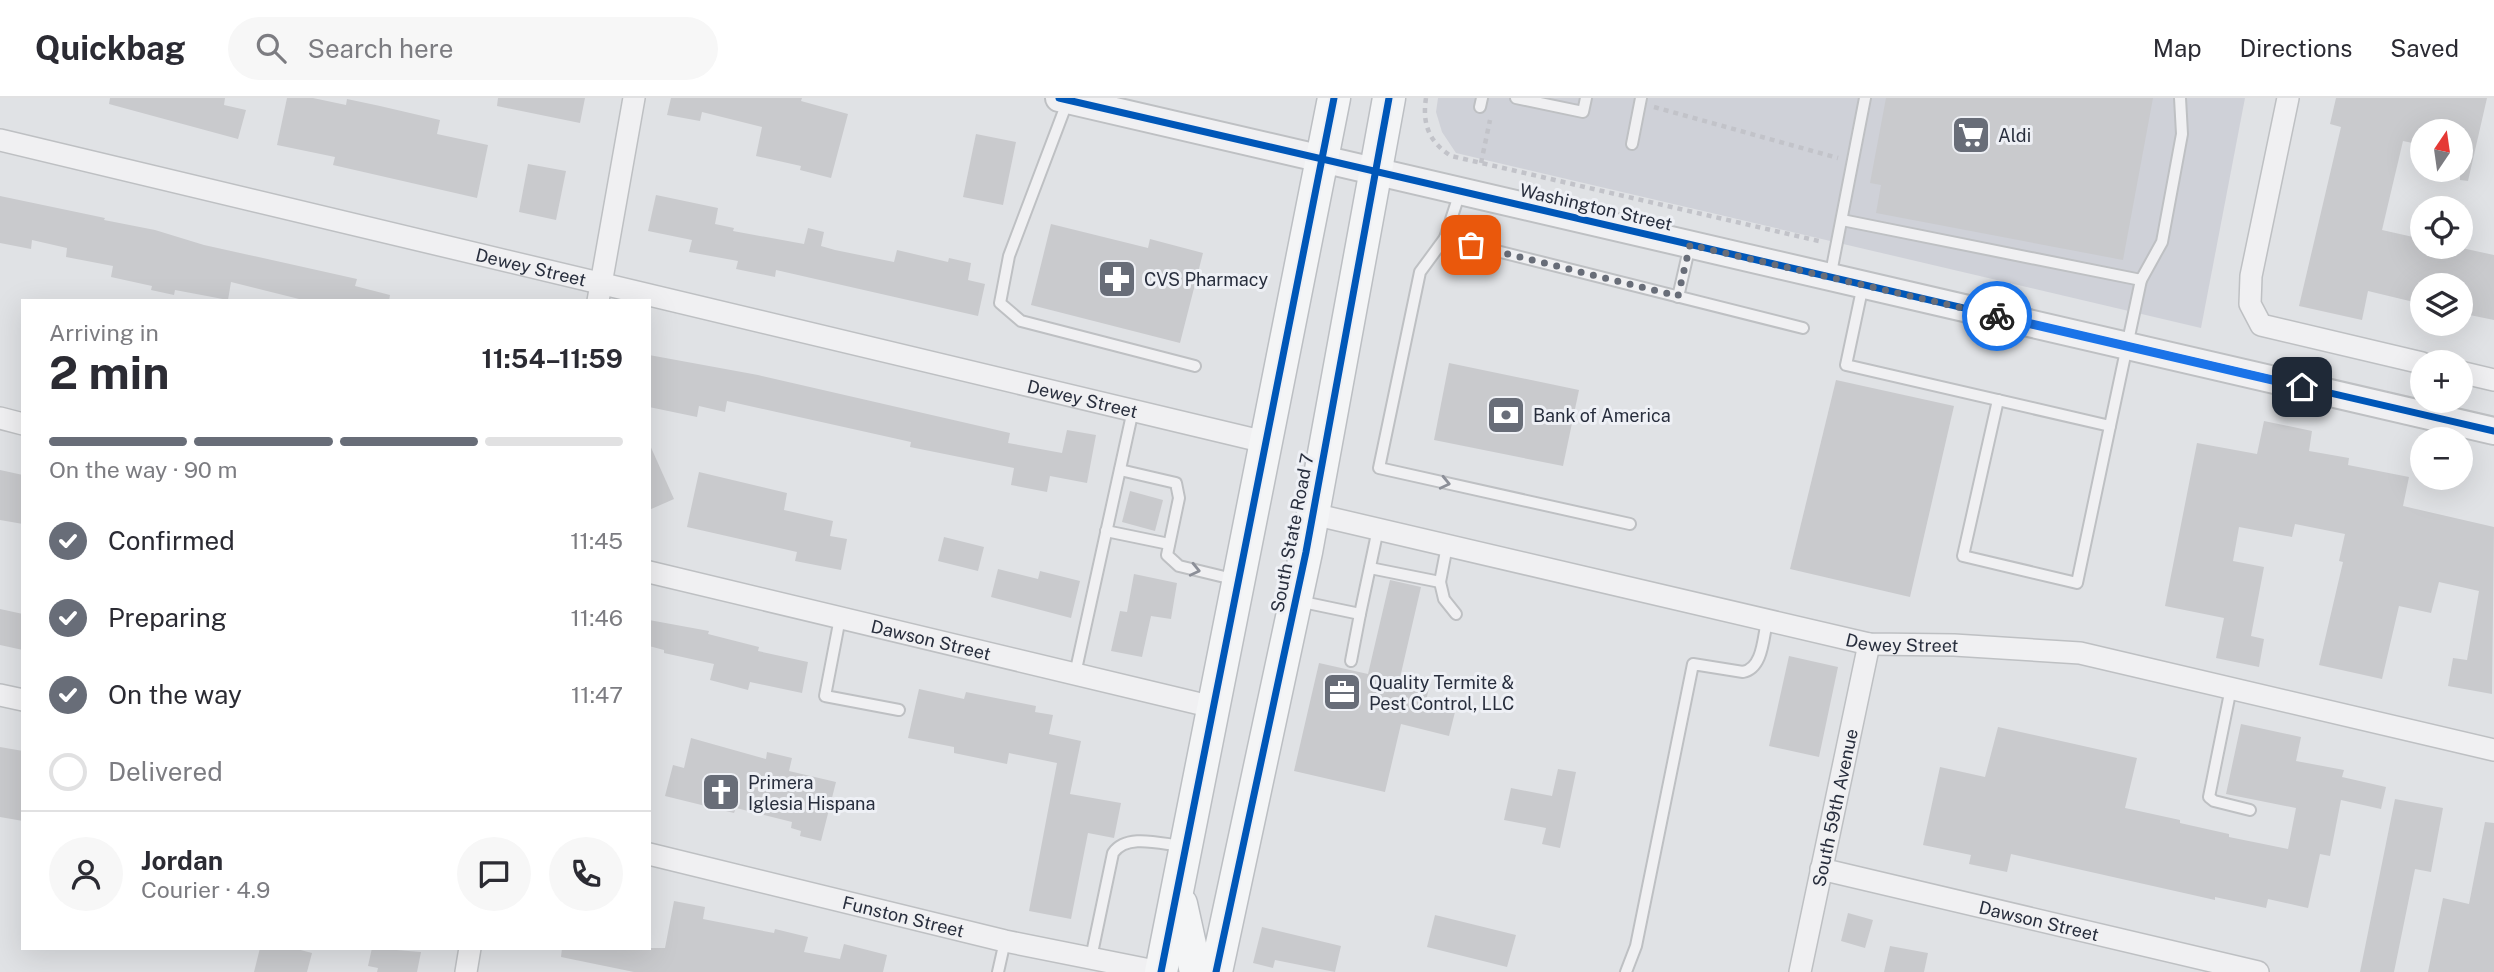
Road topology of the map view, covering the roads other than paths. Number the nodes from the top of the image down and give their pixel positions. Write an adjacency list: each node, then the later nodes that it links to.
1 (634, 98): 22 (street)
2 (1334, 98): 13 (main road)
3 (1389, 98): 14 (main road, South State Road 7)
4 (1516, 98): 5 (lane)
5 (1586, 98)
6 (1865, 98): 16 (lane)
7 (2180, 98): 20 (lane)
8 (2288, 98): 28 (street)
9 (1063, 99): 13 (street, Washington Street); 29 (lane)
10 (1640, 101): 12 (lane)
11 (0, 140): 22 (street, Dewey Street)
12 (1632, 144)
13 (1322, 159): 14 (street, Washington Street); 38 (main road)
14 (1375, 172): 15 (street, Washington Street); 40 (main road, South State Road 7)
15 (1460, 192): 17 (lane); 18 (street, Washington Street)
16 (1842, 219): 19 (lane); 20 (lane)
17 (1445, 239): 23 (lane); 41 (lane, one-way to 41)
18 (1690, 245): 19 (street, Washington Street); 23 (lane)
19 (1830, 278): 21 (street, Washington Street)
20 (2141, 280): 27 (lane)
21 (1863, 285): 27 (street, Washington Street); 32 (lane)
22 (600, 293): 24 (street, Dewey Street)
23 (1678, 296): 26 (lane)
24 (627, 299)
25 (651, 304): 33 (street, Dewey Street)
26 (1802, 328)
27 (2129, 347): 36 (lane); 37 (street, Washington Street)
28 (2410, 360)
29 (1195, 366)
30 (2473, 375): 31 (street)
31 (2494, 380)
32 (1998, 400): 36 (lane); 36 (lane)
33 (1133, 410): 38 (street, Dewey Street); 39 (lane)
34 (0, 418): 35 (street)
35 (21, 423)
36 (2110, 426)
37 (2494, 431)
38 (1265, 442): 48 (main road)
39 (1120, 470): 43 (lane); 44 (lane)
40 (1313, 514): 42 (street, Dewey Street); 50 (main road, South State Road 7)
41 (1630, 524)
42 (1378, 529): 45 (street, Dewey Street); 46 (lane)
43 (1106, 531): 44 (lane); 57 (lane)
44 (1169, 544): 48 (lane, one-way to 48)
45 (1447, 545): 49 (lane); 54 (street, Dewey Street)
46 (1370, 568): 49 (lane); 51 (lane)
47 (651, 572): 53 (street, Dawson Street)
48 (1238, 580): 61 (main road)
49 (1440, 582): 52 (lane)
50 (1295, 601): 51 (lane); 76 (main road, South State Road 7)
51 (1360, 614): 56 (lane)
52 (1456, 614)
53 (839, 618): 57 (street, Dawson Street); 62 (lane)
54 (1767, 621): 55 (street, Dewey Street); 77 (lane)
55 (1869, 645): 58 (street, Dewey Street); 67 (street, South 59th Avenue)
56 (1351, 661)
57 (1075, 674): 61 (street, Dawson Street)
58 (2231, 688): 63 (street, Dewey Street); 64 (lane)
59 (0, 695): 60 (street)
60 (21, 700)
61 (1213, 707): 65 (main road)
62 (899, 710)
63 (2494, 750)
64 (2250, 810)
65 (1185, 847): 68 (main road); 71 (lane)
66 (651, 854): 69 (street, Funston Street)
67 (1821, 869): 78 (street, South 59th Avenue); 79 (street, Dawson Street)
68 (1178, 889): 74 (main road); 75 (main road)
69 (1004, 941): 71 (street, Funston Street); 73 (lane)
70 (470, 950): 72 (street)
71 (1091, 958): 74 (street, Funston Street)
72 (466, 972)
73 (998, 972)
74 (1161, 972)
75 (1196, 972)
76 (1216, 972)
77 (1626, 972)
78 (1800, 972)
79 (2258, 972)

